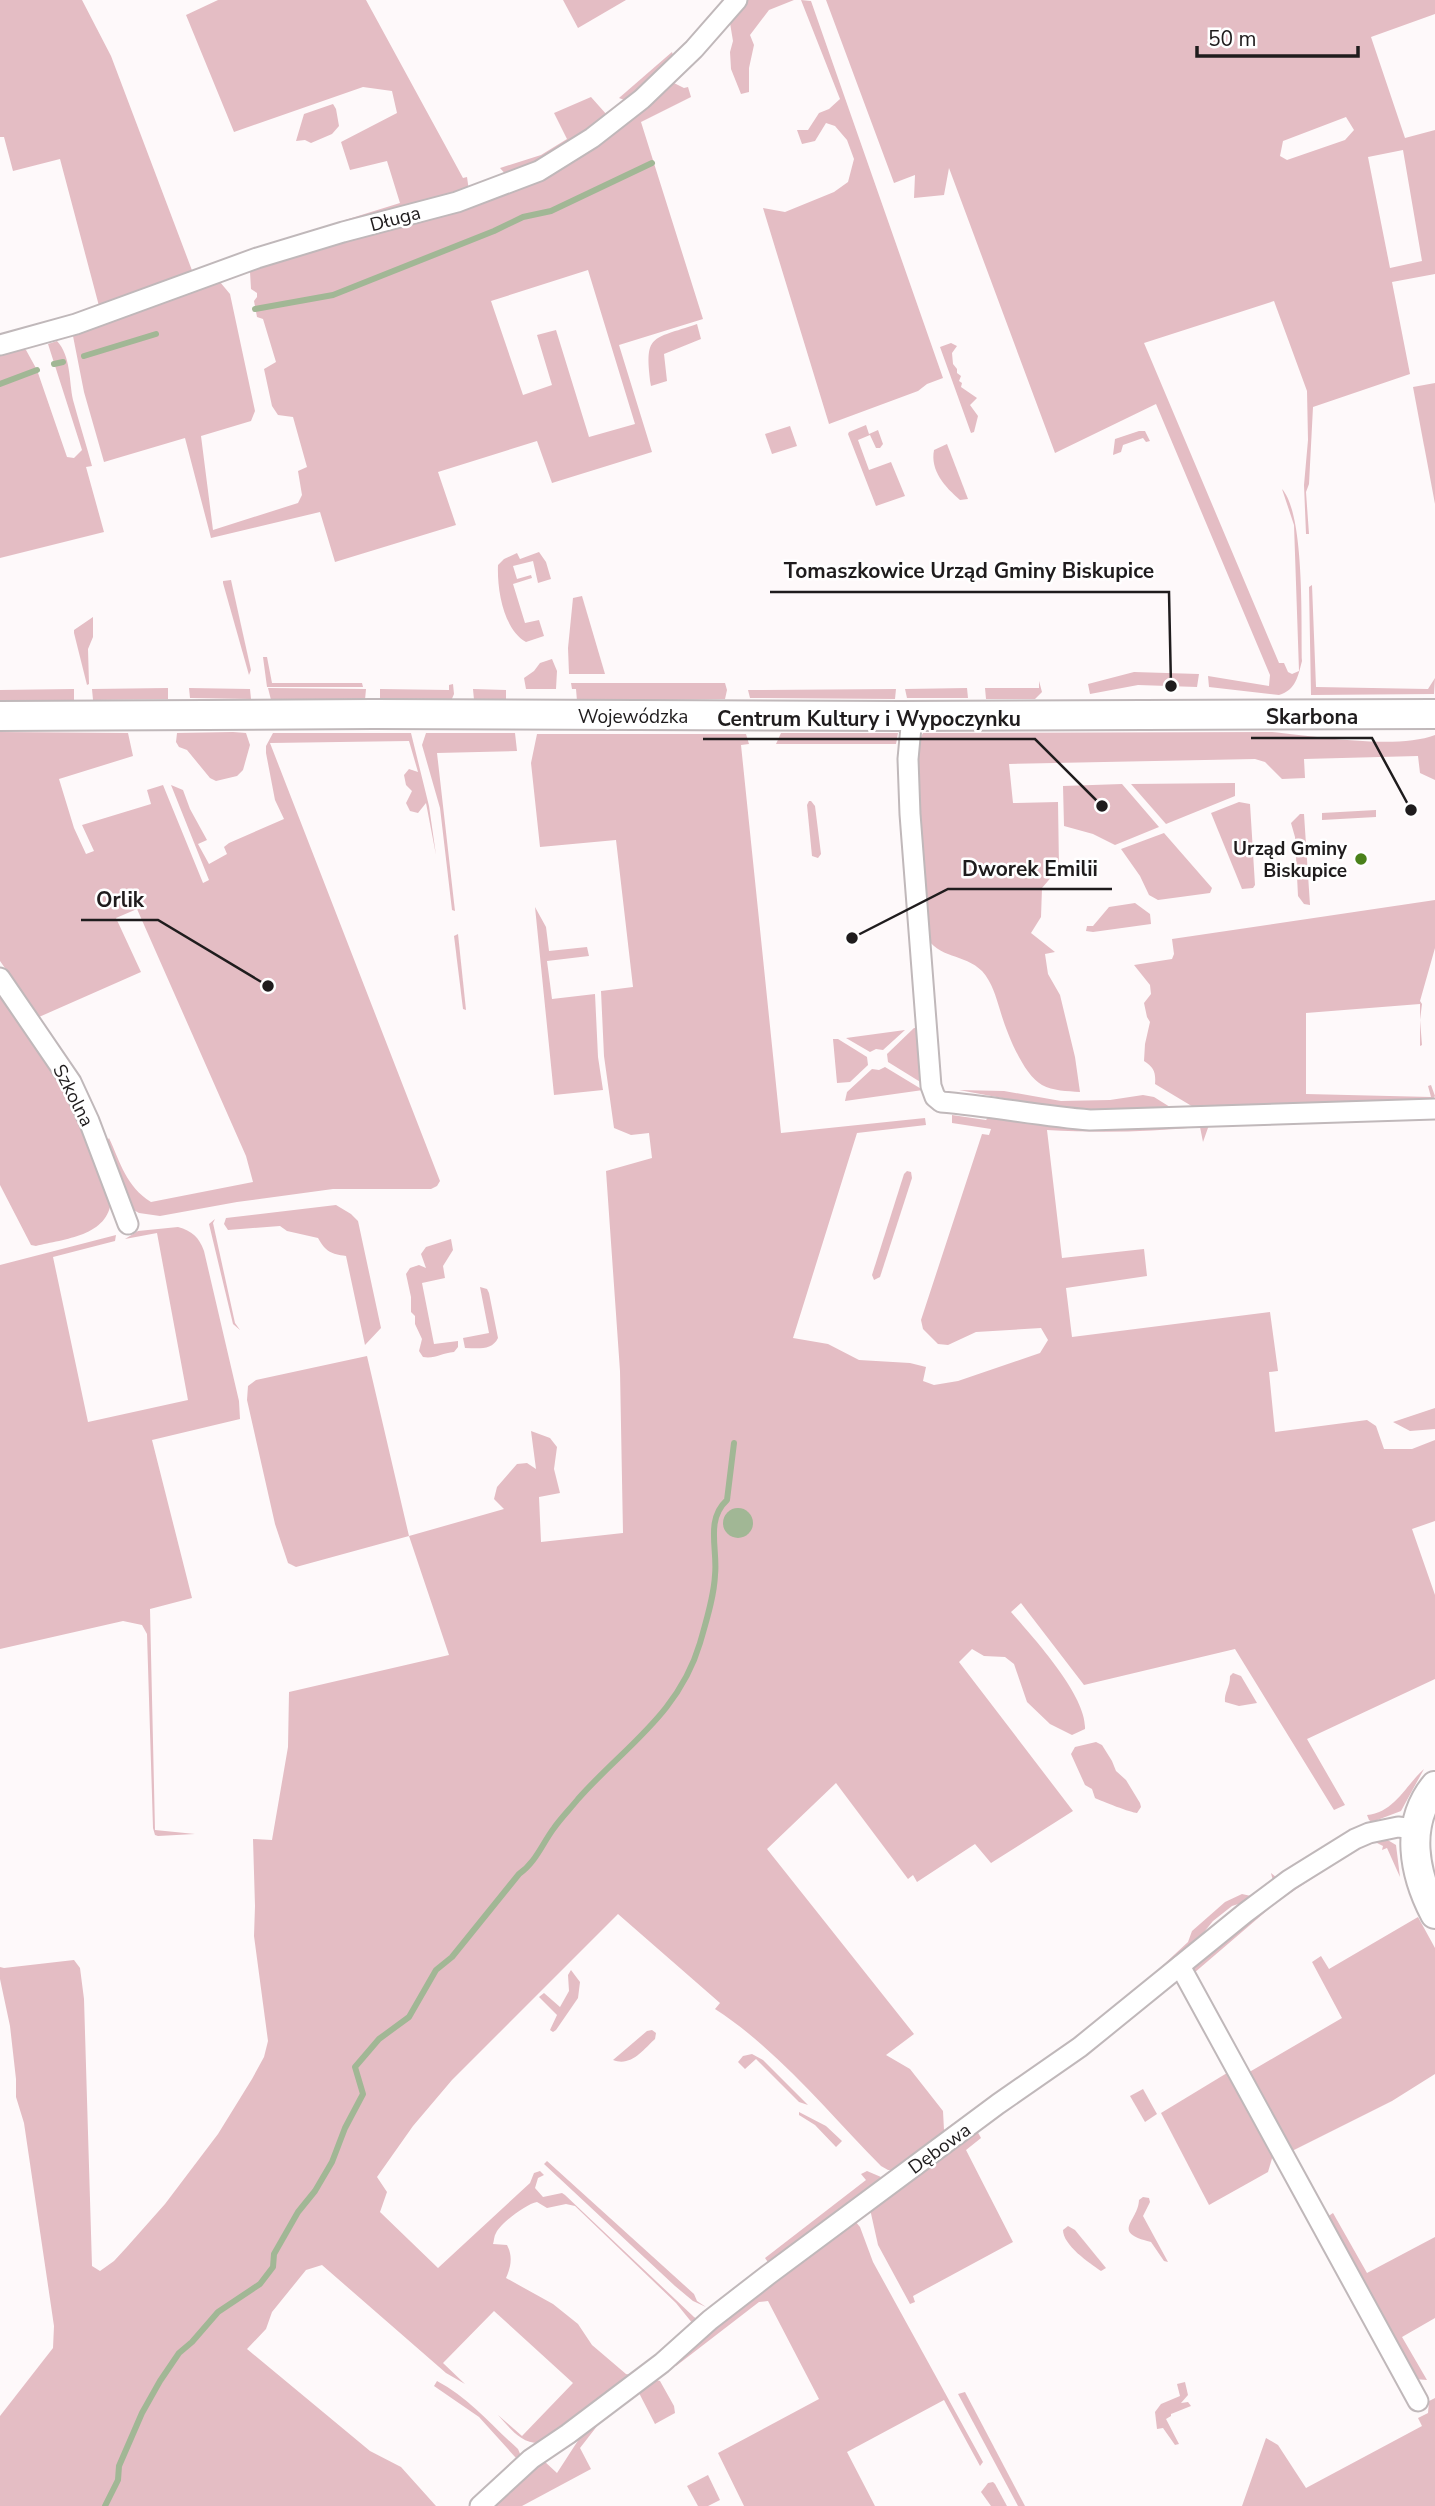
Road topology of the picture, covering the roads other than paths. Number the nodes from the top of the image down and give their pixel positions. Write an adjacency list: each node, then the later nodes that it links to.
1 (737, 0): 2 (street, Długa)
2 (0, 345)
3 (1435, 714): 5 (main road, Wojewódzka)
4 (0, 716): 5 (main road, Wojewódzka)
5 (912, 716): 7 (street)
6 (0, 978): 8 (street, Szkolna)
7 (1435, 1109)
8 (128, 1224)
9 (1435, 1786): 10 (main road)
10 (1415, 1839): 11 (main road); 12 (street, Dębowa)
11 (1435, 1914)
12 (1180, 1966): 13 (street); 14 (street, Dębowa)
13 (1418, 2401)
14 (480, 2506)

